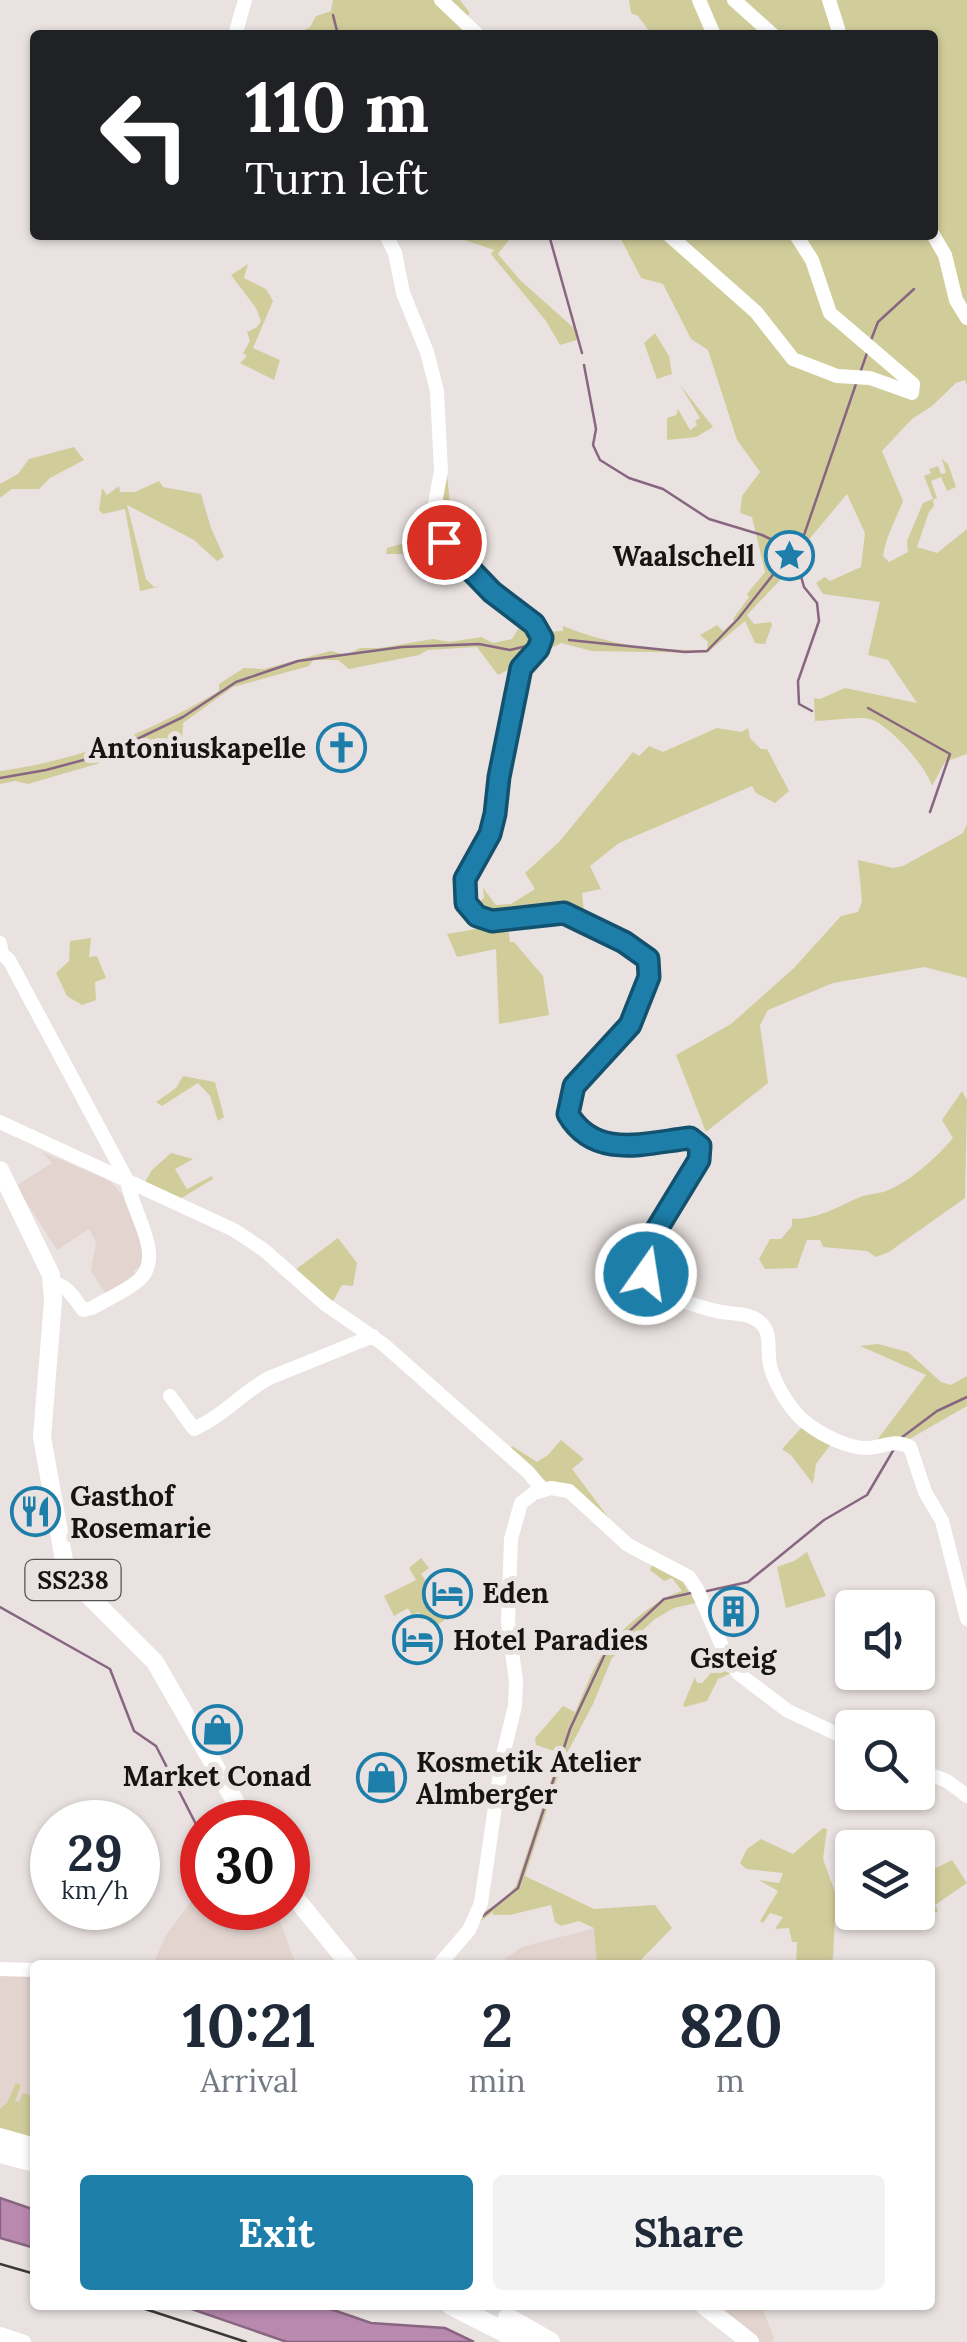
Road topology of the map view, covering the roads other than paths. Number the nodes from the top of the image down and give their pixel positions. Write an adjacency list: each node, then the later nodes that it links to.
1 (245, 0): 6 (street)
2 (441, 0): 7 (street)
3 (700, 0): 8 (street)
4 (734, 0): 9 (street)
5 (829, 0): 10 (street)
6 (236, 30)
7 (473, 30)
8 (712, 30)
9 (767, 30)
10 (838, 30)
11 (388, 240): 24 (street)
12 (676, 240): 13 (street)
13 (799, 240)
14 (937, 240): 15 (street)
15 (967, 318)
16 (1, 951): 19 (street)
17 (0, 1122): 19 (street)
18 (0, 1170): 20 (main road, SS238)
19 (128, 1180): 20 (street); 21 (street)
20 (52, 1283): 28 (main road, SS238)
21 (373, 1336): 22 (street); 23 (street)
22 (170, 1396)
23 (538, 1491): 25 (street); 31 (street)
24 (967, 1619)
25 (835, 1733)
26 (935, 1776): 27 (street)
27 (967, 1796)
28 (234, 1800)
29 (310, 1916): 30 (main road)
30 (346, 1960)
31 (443, 1960)
32 (0, 1969): 33 (street)
33 (30, 1970)
34 (0, 2138): 35 (highway)
35 (30, 2147)
36 (0, 2152): 37 (highway)
37 (30, 2161)
38 (461, 2310): 44 (highway)
39 (491, 2310): 45 (highway)
40 (519, 2310): 46 (highway)
41 (708, 2310): 47 (main road)
42 (0, 2334): 43 (street)
43 (24, 2342)
44 (524, 2342)
45 (550, 2342)
46 (566, 2342)
47 (750, 2342)

